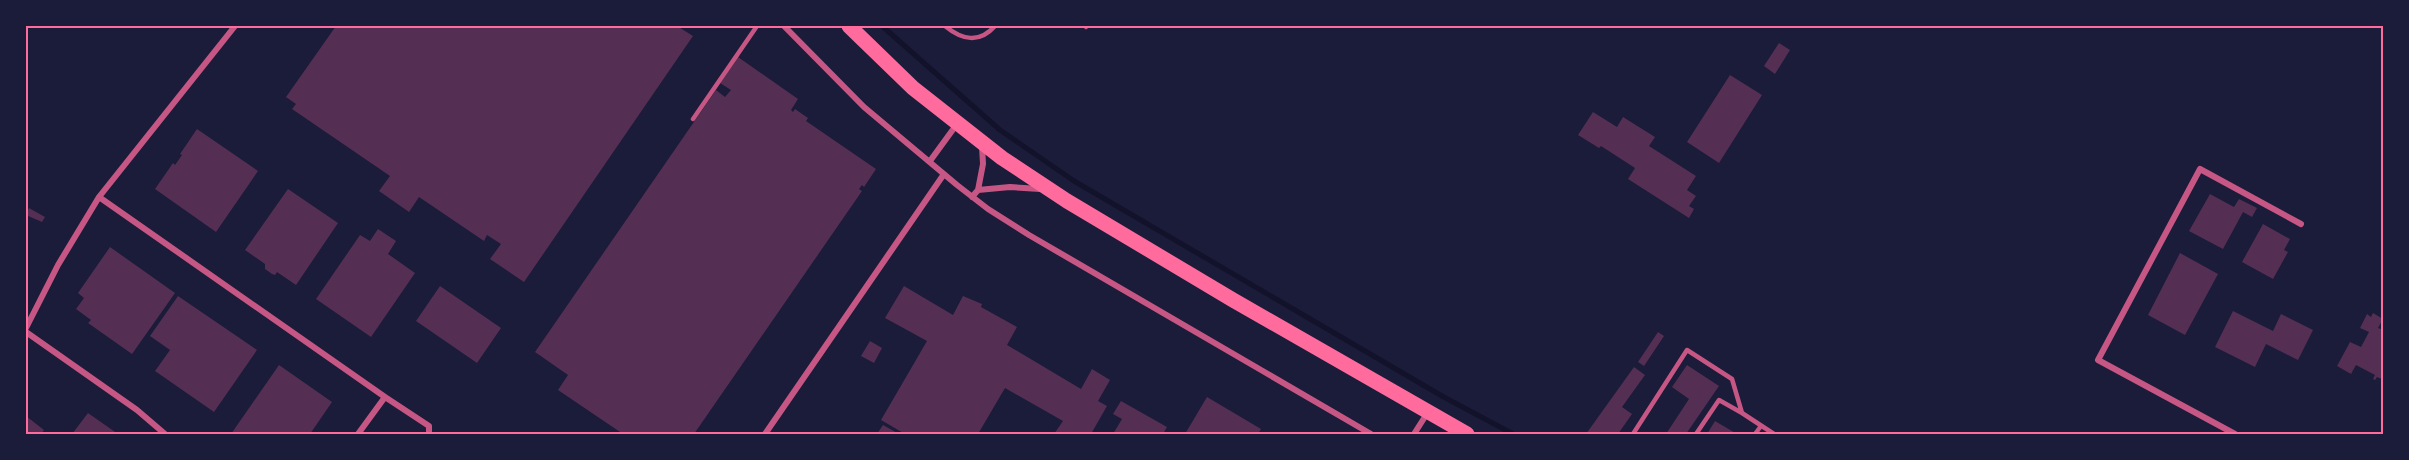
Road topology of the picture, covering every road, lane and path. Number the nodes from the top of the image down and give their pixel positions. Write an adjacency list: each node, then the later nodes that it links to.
1 (235, 26): 15 (street)
2 (757, 26): 7 (lane)
3 (784, 26): 10 (street)
4 (849, 26): 8 (main road)
5 (945, 26): 6 (lane)
6 (995, 26)
7 (693, 119)
8 (957, 124): 9 (main road); 10 (street)
9 (982, 143): 12 (street); 13 (main road)
10 (930, 161): 11 (street)
11 (944, 174): 14 (street); 25 (street)
12 (978, 190): 13 (street); 14 (street)
13 (1052, 191): 19 (main road)
14 (972, 196): 26 (street)
15 (99, 197): 17 (street); 18 (street)
16 (2301, 224): 33 (street)
17 (26, 330): 22 (street)
18 (385, 397): 23 (street); 24 (street)
19 (1428, 412): 27 (street); 28 (main road)
20 (1742, 414): 21 (lane); 29 (lane); 30 (lane)
21 (1761, 426): 31 (lane); 32 (lane)
22 (165, 435)
23 (358, 435)
24 (429, 435)
25 (765, 435)
26 (1371, 435)
27 (1414, 435)
28 (1467, 435)
29 (1633, 435)
30 (1696, 435)
31 (1755, 435)
32 (1774, 435)
33 (2235, 435)

